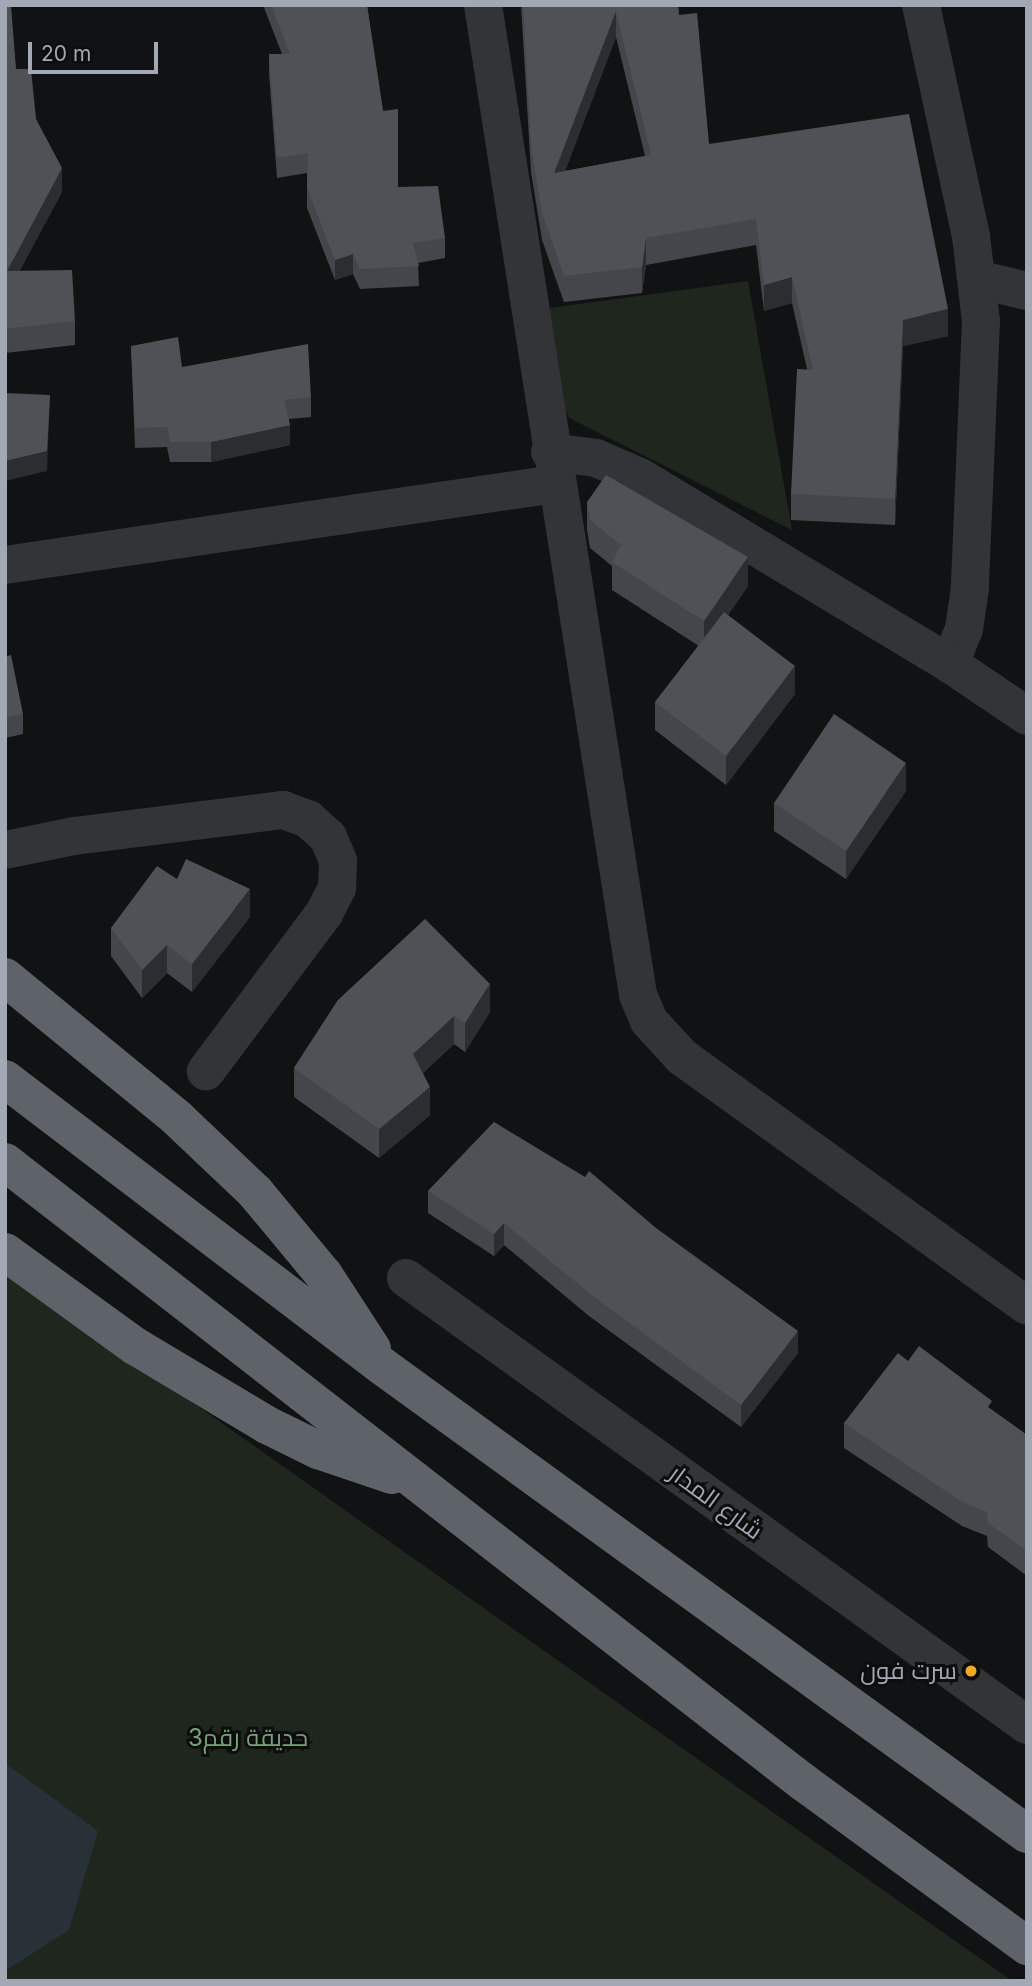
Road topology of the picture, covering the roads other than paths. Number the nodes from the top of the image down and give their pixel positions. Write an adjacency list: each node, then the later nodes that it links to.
1 (483, 5): 5 (street)
2 (921, 5): 3 (street)
3 (977, 279): 4 (street); 7 (street)
4 (1027, 291)
5 (553, 468): 6 (street); 7 (street); 16 (street)
6 (5, 565)
7 (950, 664): 8 (street)
8 (1027, 716)
9 (5, 850): 11 (street)
10 (5, 977): 17 (highway)
11 (206, 1071)
12 (5, 1079): 17 (highway)
13 (5, 1162): 18 (highway)
14 (5, 1252): 18 (highway)
15 (406, 1278): 19 (street, شارع المدار)
16 (1027, 1306)
17 (382, 1366): 20 (highway)
18 (414, 1481): 21 (highway)
19 (1027, 1725)
20 (1027, 1834)
21 (1027, 1946)

